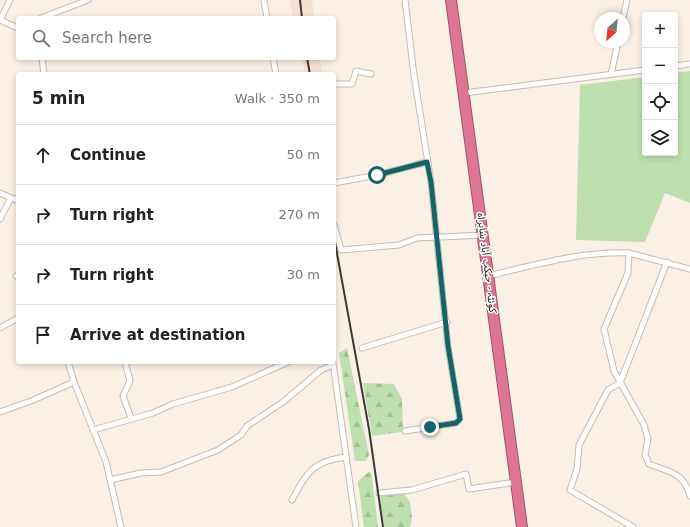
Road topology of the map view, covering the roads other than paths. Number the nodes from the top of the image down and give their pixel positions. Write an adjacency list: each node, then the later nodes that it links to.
1 (10, 0): 10 (street)
2 (88, 0): 8 (street)
3 (264, 0): 9 (street)
4 (405, 0): 24 (street)
5 (452, 0): 23 (highway, کوئٹہ - جیکب آباد شاہراہ)
6 (627, 0): 7 (street)
7 (624, 12)
8 (46, 16)
9 (267, 16)
10 (0, 20): 11 (street)
11 (16, 27)
12 (616, 48): 21 (street)
13 (42, 60): 18 (street)
14 (274, 60): 19 (street)
15 (690, 64): 16 (street)
16 (678, 66)
17 (642, 70): 21 (street)
18 (44, 72)
19 (276, 72)
20 (371, 74): 22 (street)
21 (610, 74): 23 (street)
22 (336, 84)
23 (463, 93): 31 (highway, کوئٹہ - جیکب آباد شاہراہ)
24 (427, 162): 25 (street); 32 (street)
25 (336, 183)
26 (0, 193): 27 (street)
27 (11, 198): 28 (street); 29 (street)
28 (16, 200)
29 (0, 219)
30 (336, 232): 32 (street)
31 (484, 235): 32 (street); 36 (highway, کوئٹہ - جیکب آباد شاہراہ)
32 (437, 238): 38 (street)
33 (629, 253): 34 (street); 36 (street); 46 (street)
34 (667, 262): 35 (street); 46 (street)
35 (690, 269)
36 (488, 276): 53 (highway, کوئٹہ - جیکب آباد شاہراہ)
37 (16, 319): 39 (street)
38 (447, 322): 40 (street); 50 (street)
39 (0, 328)
40 (362, 348)
41 (69, 364): 45 (street)
42 (126, 364): 48 (street)
43 (284, 364): 48 (street)
44 (333, 364): 51 (street); 52 (street)
45 (74, 382): 47 (street); 49 (street)
46 (620, 383): 55 (street); 60 (street)
47 (0, 412)
48 (131, 418): 49 (street)
49 (93, 430): 52 (street)
50 (405, 431)
51 (346, 457): 56 (street); 58 (street)
52 (110, 480): 57 (street)
53 (516, 482): 54 (street); 59 (highway, کوئٹہ - جیکب آباد شاہراہ)
54 (379, 493)
55 (690, 496)
56 (292, 500)
57 (121, 527)
58 (356, 527)
59 (522, 527)
60 (633, 527)

